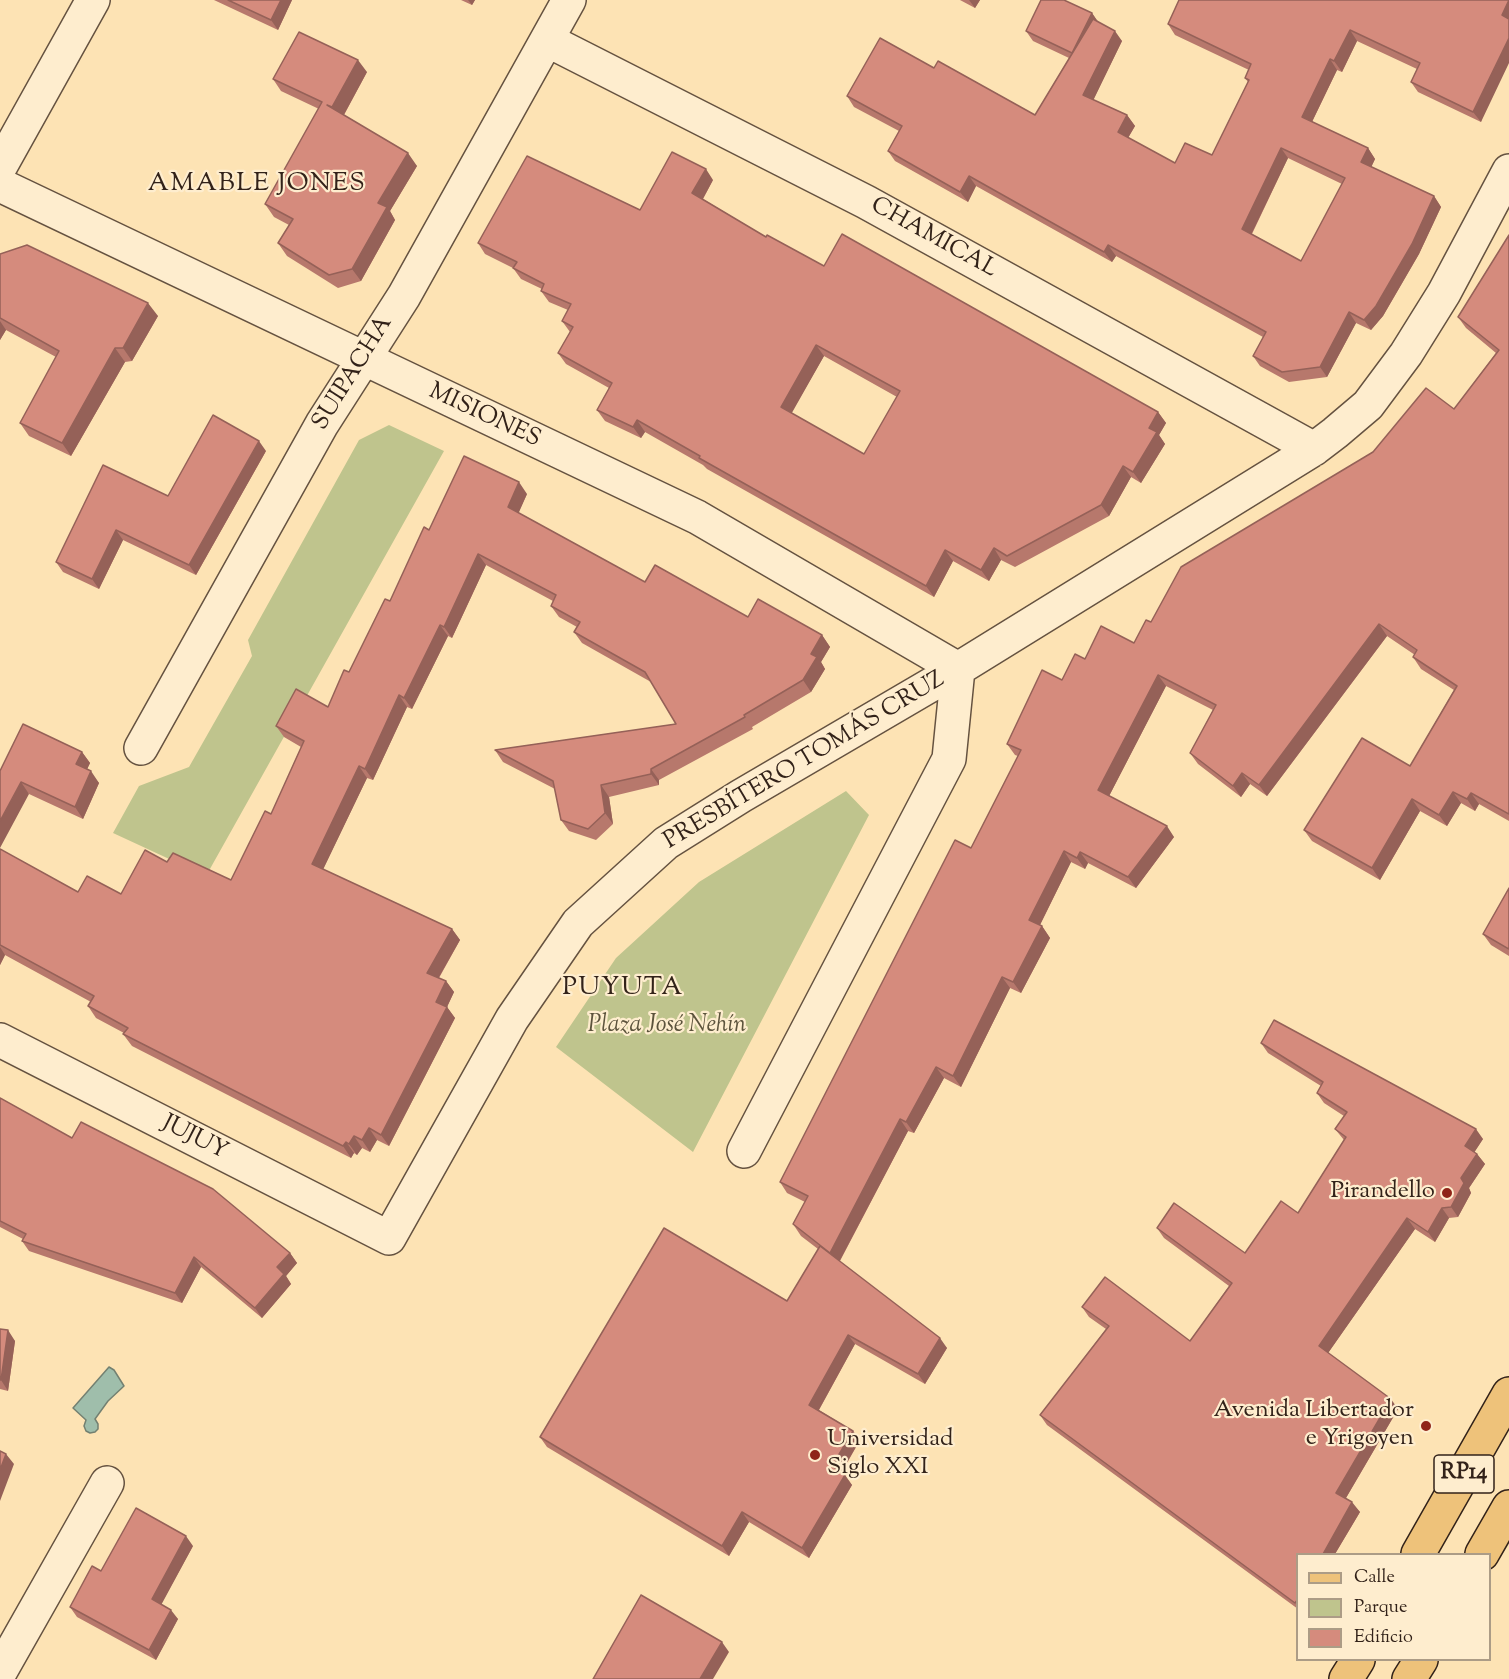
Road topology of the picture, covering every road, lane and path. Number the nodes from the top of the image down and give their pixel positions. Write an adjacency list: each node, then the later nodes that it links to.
1 (93, 0): 4 (street)
2 (569, 0): 3 (street, SUIPACHA)
3 (547, 40): 7 (street, SUIPACHA); 8 (street, CHAMICAL)
4 (0, 167)
5 (1509, 171): 8 (street, PRESBÍTERO TOMÁS CRUZ)
6 (0, 185): 7 (street, MISIONES)
7 (363, 360): 9 (street, MISIONES); 10 (street, SUIPACHA)
8 (1314, 449): 9 (street, PRESBÍTERO TOMÁS CRUZ)
9 (958, 669): 12 (street, PRESBÍTERO TOMÁS CRUZ); 13 (street, PRESBÍTERO TOMÁS CRUZ)
10 (141, 748)
11 (0, 1040): 13 (street, JUJUY)
12 (744, 1151)
13 (389, 1238)
14 (1509, 1394): 17 (main road, RP14)
15 (107, 1483): 21 (street)
16 (1509, 1507): 18 (main road, RP14)
17 (1419, 1553)
18 (1483, 1553)
19 (1357, 1661): 22 (main road)
20 (1420, 1661): 23 (main road)
21 (0, 1672)
22 (1347, 1679)
23 (1410, 1679)

